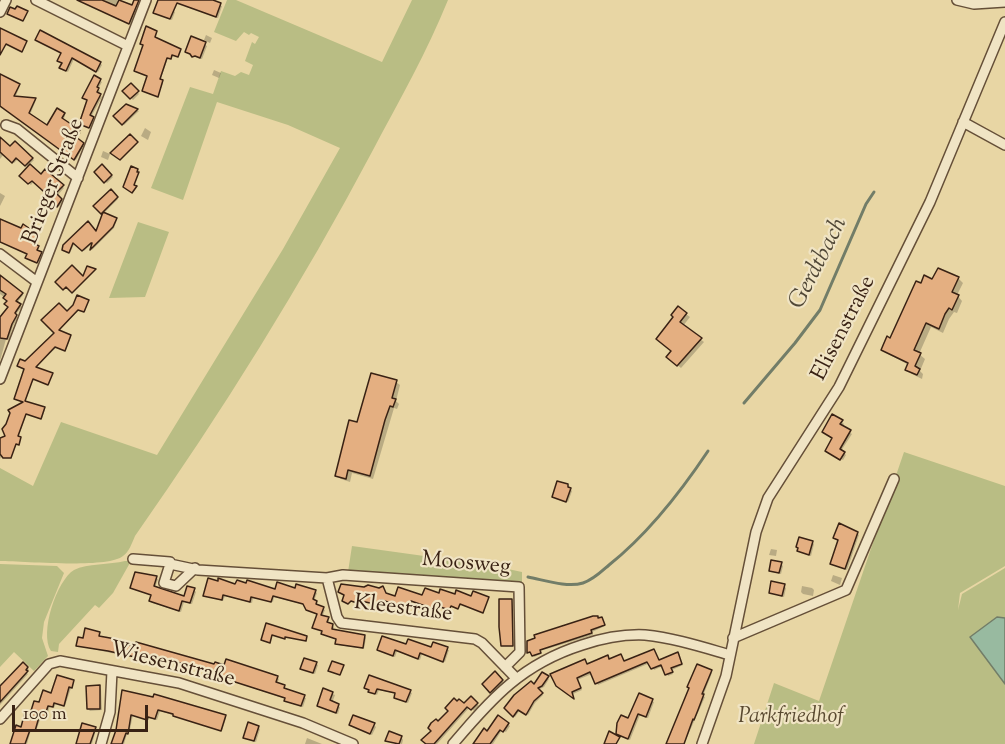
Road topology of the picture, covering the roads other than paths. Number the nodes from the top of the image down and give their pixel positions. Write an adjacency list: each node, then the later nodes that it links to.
1 (6, 0): 6 (street)
2 (36, 0): 8 (street)
3 (146, 0): 8 (street, Brieger Straße)
4 (957, 0): 5 (street)
5 (1005, 2)
6 (0, 12)
7 (1005, 22): 9 (street, Elisenstraße)
8 (128, 46): 12 (street, Brieger Straße)
9 (963, 122): 11 (street); 21 (street, Elisenstraße)
10 (6, 125): 12 (street)
11 (1005, 145)
12 (78, 178): 14 (street, Brieger Straße)
13 (0, 254): 14 (street)
14 (37, 282): 15 (street, Brieger Straße)
15 (0, 379)
16 (894, 480): 21 (street)
17 (133, 559): 18 (street, Kleestraße)
18 (170, 564): 19 (street, Kleestraße); 19 (street)
19 (195, 568): 20 (street, Kleestraße)
20 (327, 578): 23 (street, Kleestraße); 23 (street, Moosweg)
21 (734, 638): 22 (street, Elisenstraße)
22 (730, 655): 25 (street); 30 (street, Elisenstraße)
23 (505, 667): 25 (street, Kleestraße)
24 (112, 671): 26 (street, Wiesenstraße); 27 (street); 28 (street, Wiesenstraße)
25 (516, 678): 29 (street)
26 (0, 718)
27 (100, 744)
28 (353, 744)
29 (453, 744)
30 (702, 744)

